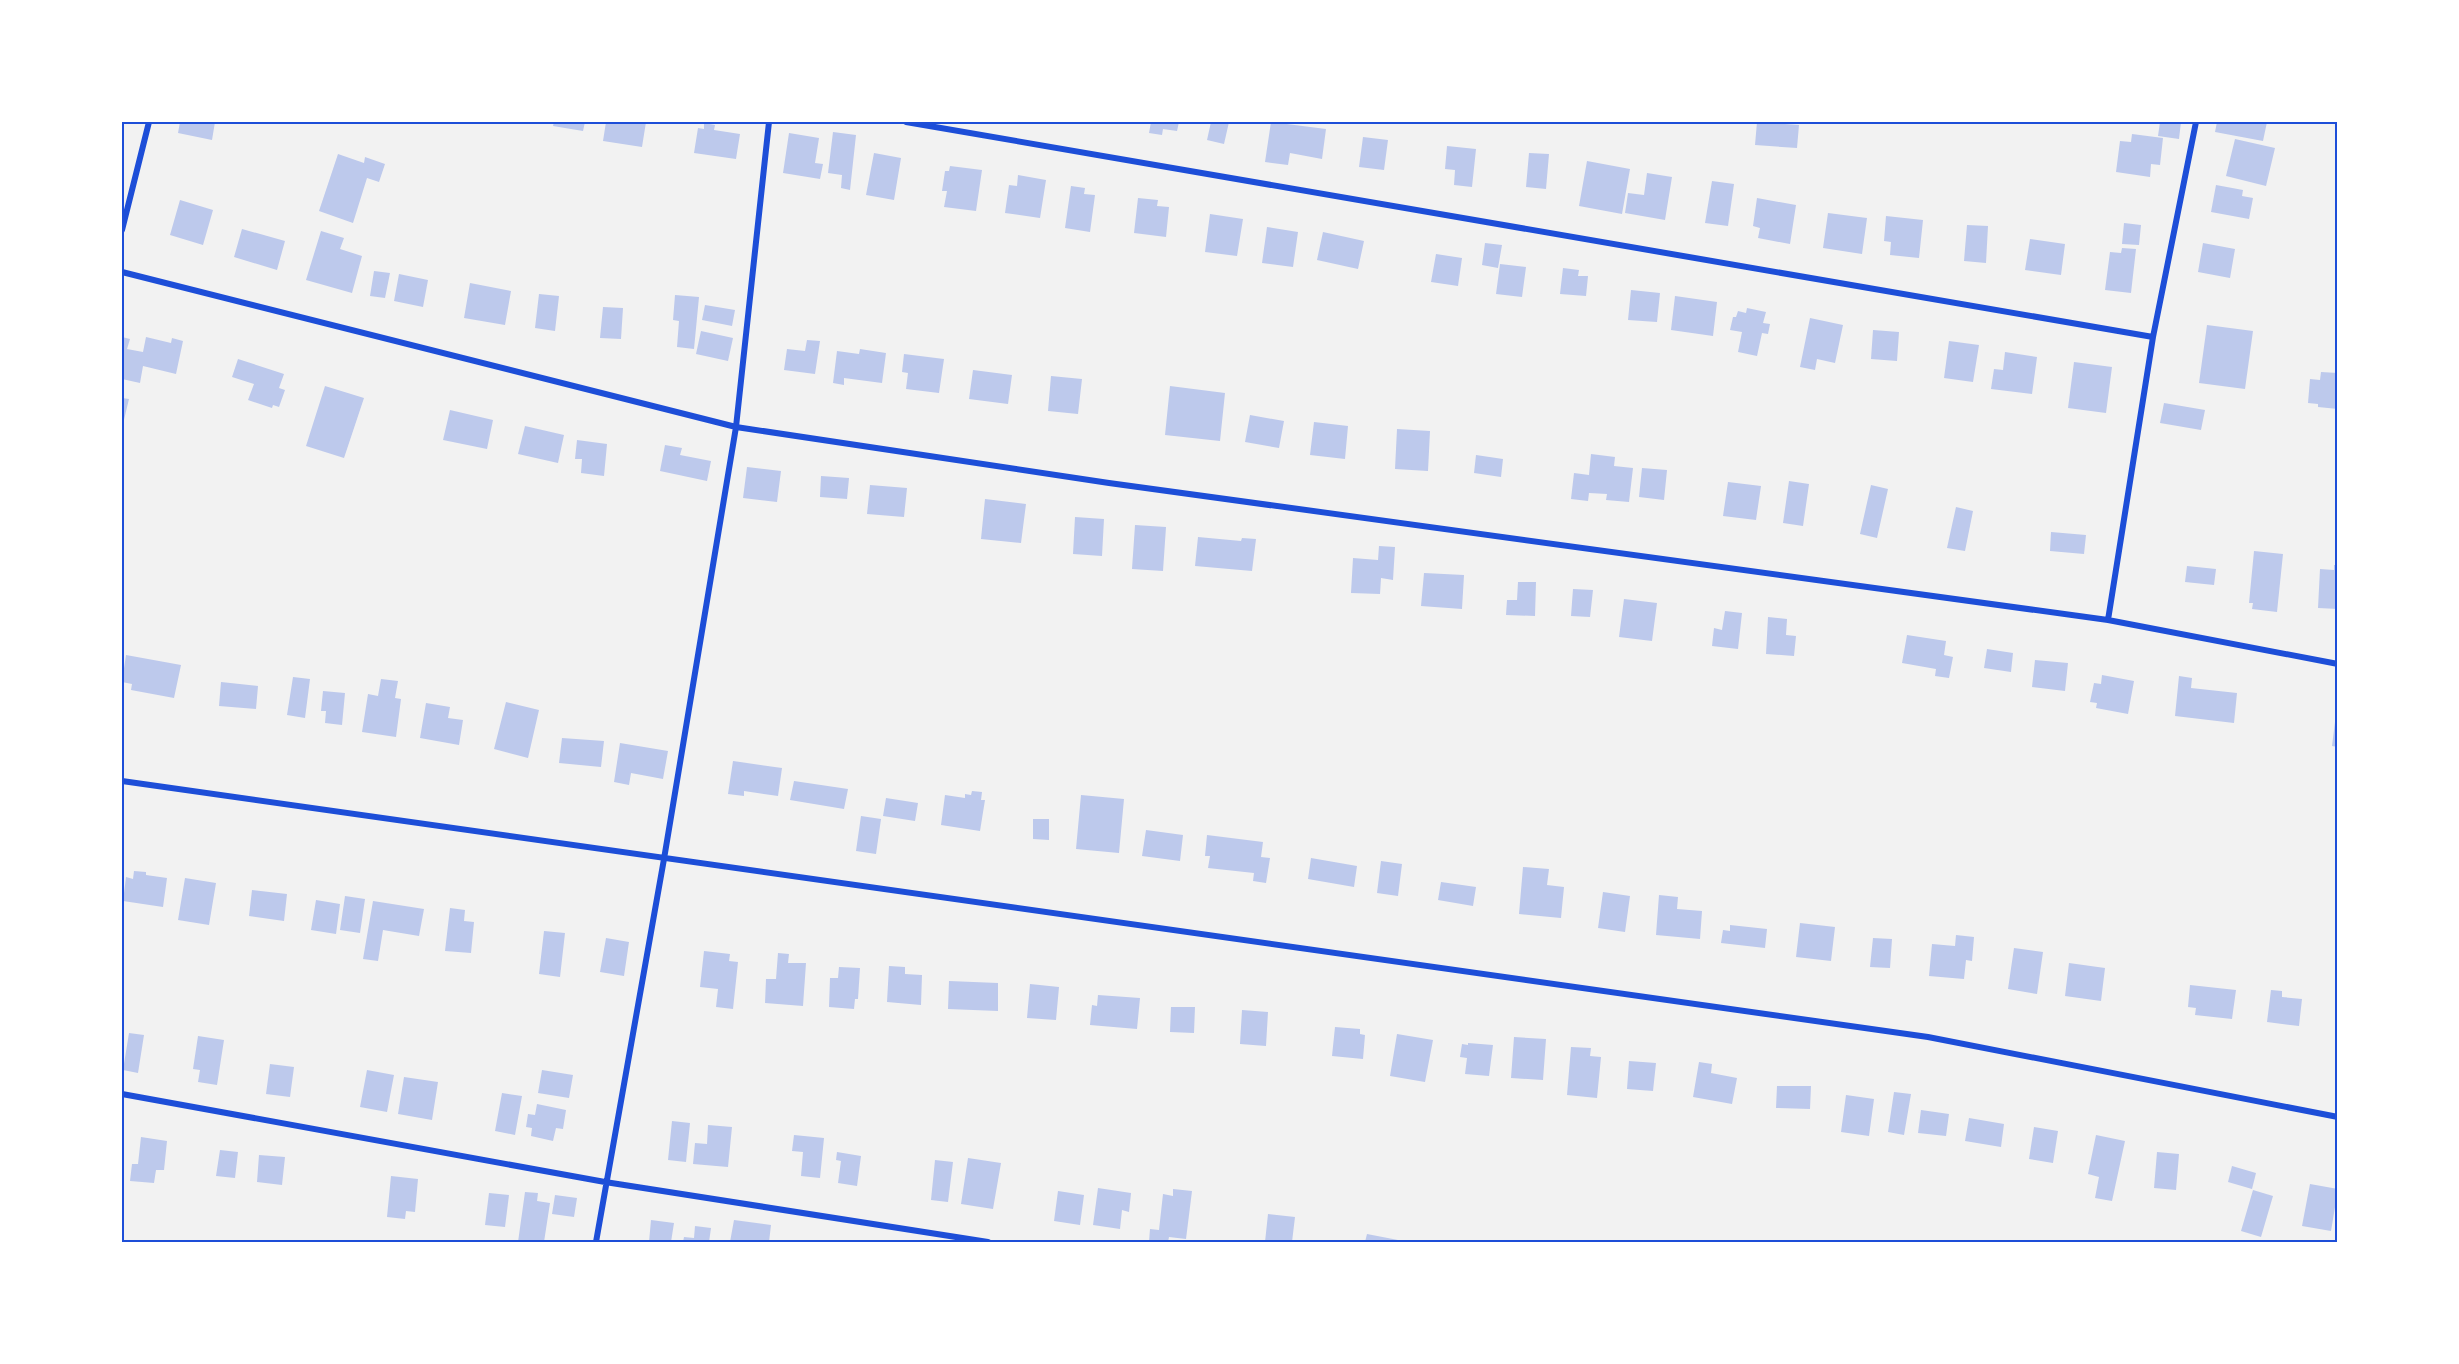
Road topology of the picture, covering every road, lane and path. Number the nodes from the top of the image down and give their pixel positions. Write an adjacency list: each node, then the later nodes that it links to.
1 (149, 122): 5 (street)
2 (769, 122): 8 (street)
3 (906, 122): 7 (street)
4 (2196, 122): 7 (street)
5 (122, 230)
6 (122, 272): 8 (street)
7 (2153, 337): 9 (street)
8 (736, 426): 9 (street); 12 (street)
9 (2109, 620): 10 (street)
10 (2337, 664)
11 (122, 781): 12 (street)
12 (664, 859): 14 (street); 15 (street)
13 (122, 1094): 15 (street)
14 (2337, 1117)
15 (605, 1182): 16 (street); 17 (street)
16 (596, 1242)
17 (988, 1242)

